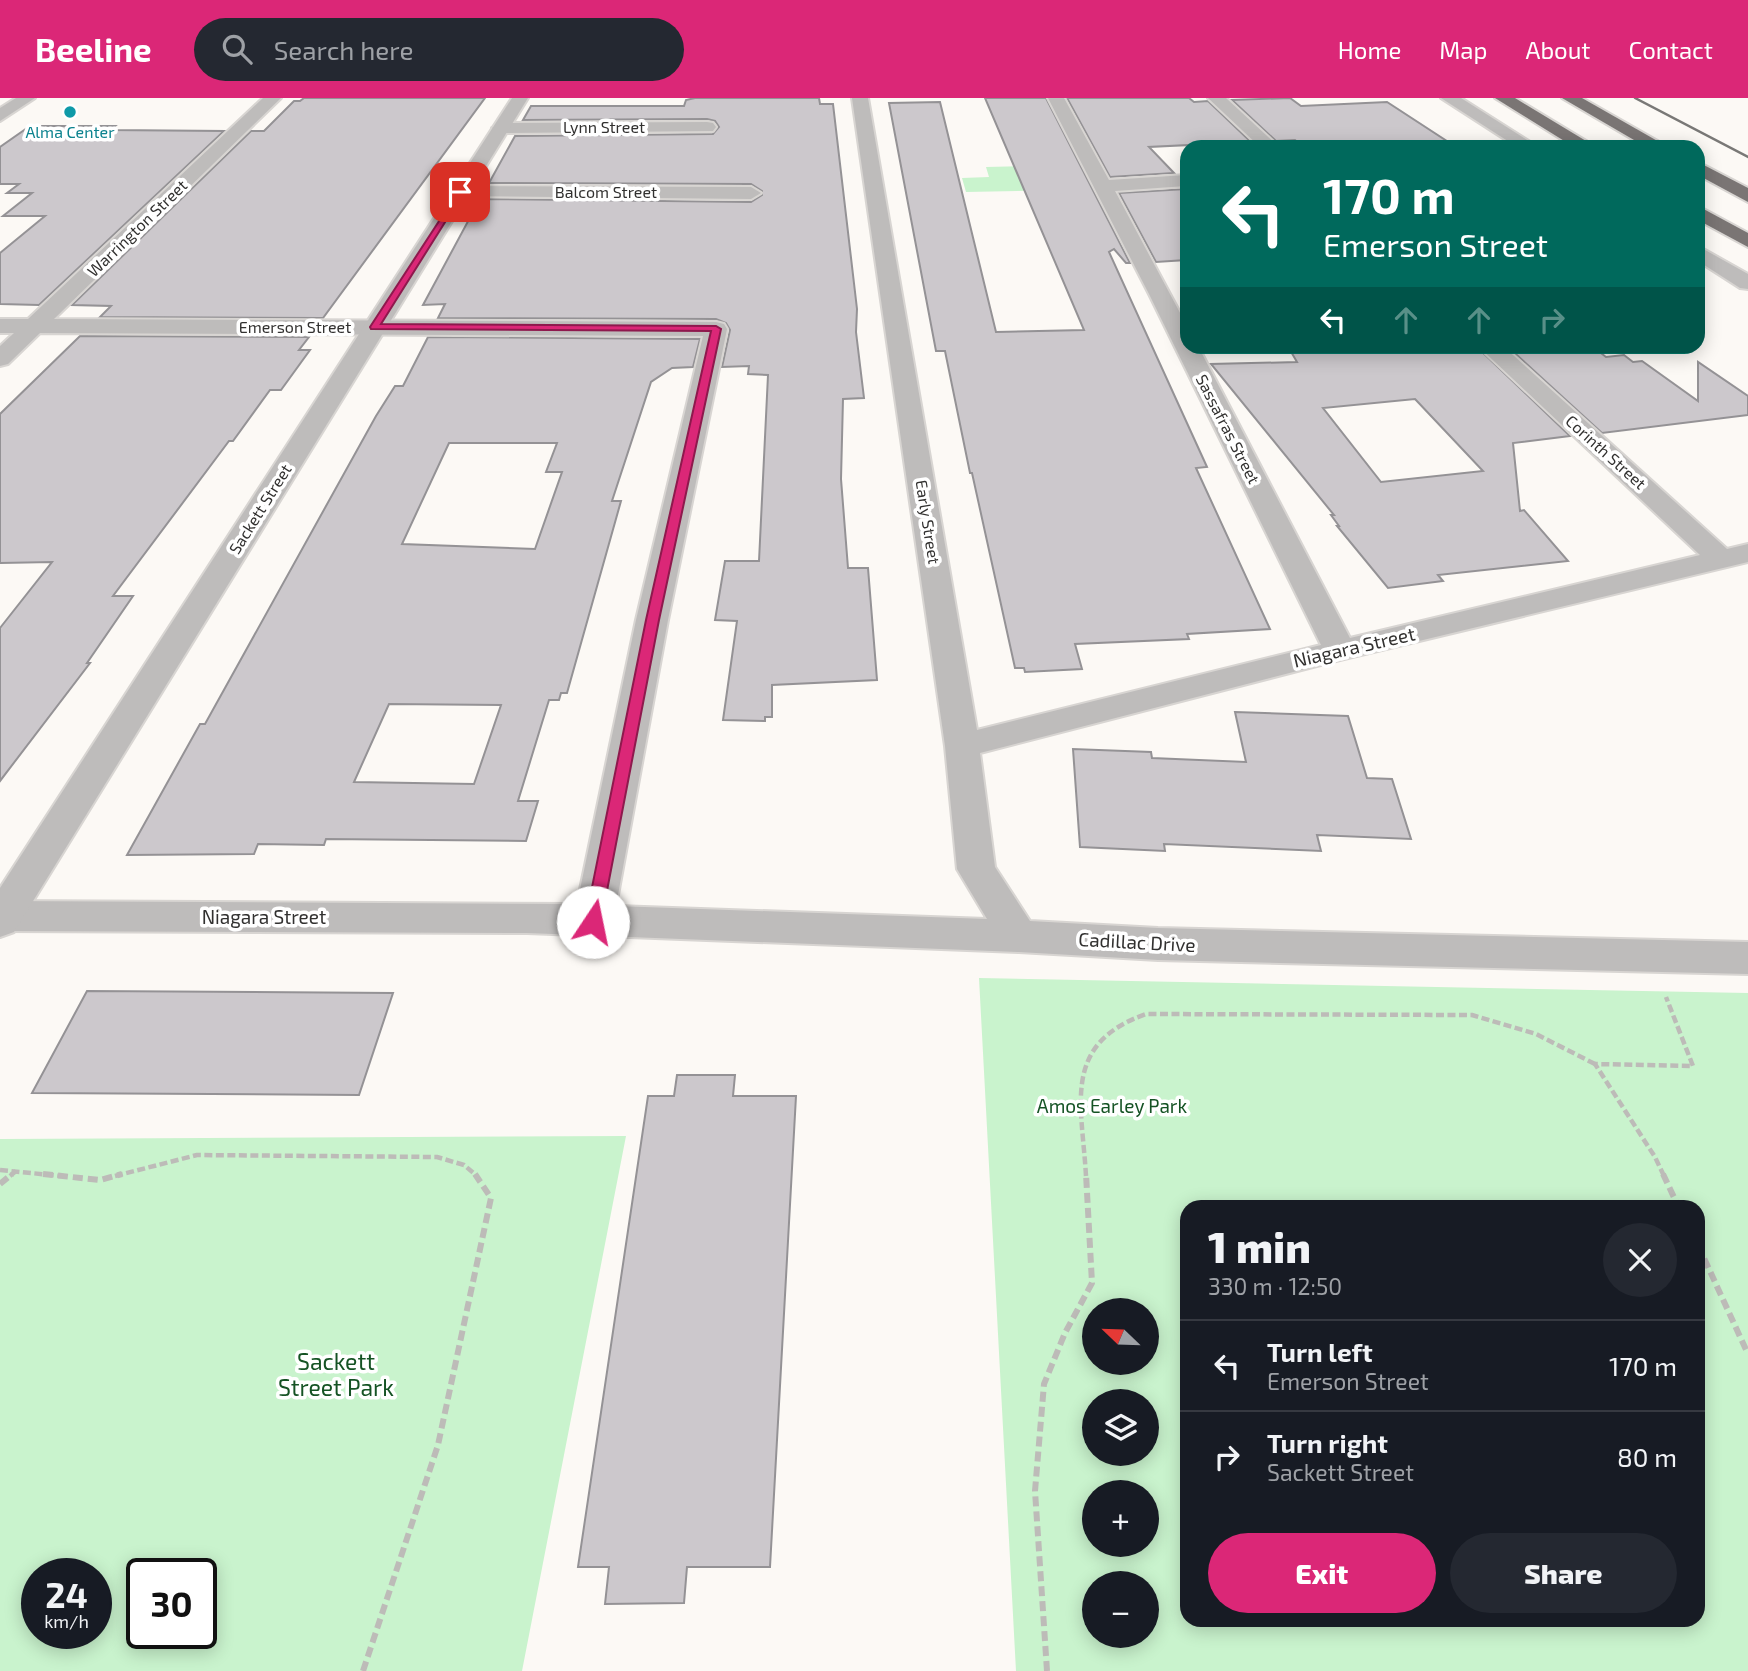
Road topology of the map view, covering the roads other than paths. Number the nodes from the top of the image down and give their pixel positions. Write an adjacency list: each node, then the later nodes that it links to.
1 (27, 98): 10 (street)
2 (273, 98): 28 (street, Warrington Street)
3 (520, 98): 12 (street, Sackett Street)
4 (860, 98): 36 (street, Early Street)
5 (1056, 98): 19 (street, Sassafras Street)
6 (1216, 98): 13 (street)
7 (1449, 98): 14 (street)
8 (1503, 98): 15 (highway)
9 (1570, 98): 16 (highway)
10 (0, 116)
11 (707, 127): 12 (street, Lynn Street)
12 (501, 128): 20 (street, Sackett Street)
13 (1262, 140)
14 (1518, 140)
15 (1575, 140)
16 (1646, 140)
17 (1705, 172): 22 (highway)
18 (1180, 180): 19 (street)
19 (1101, 186): 30 (street, Sassafras Street)
20 (460, 192): 21 (street, Balcom Street); 29 (street, Sackett Street)
21 (751, 192)
22 (1748, 195)
23 (1705, 216): 24 (highway)
24 (1748, 241)
25 (1705, 256): 26 (street)
26 (1748, 283)
27 (0, 326): 28 (street, Emerson Street)
28 (35, 326): 29 (street, Emerson Street); 33 (street, Warrington Street)
29 (375, 327): 37 (street, Sackett Street); 39 (street, Emerson Street)
30 (1180, 334)
31 (1190, 354): 35 (street, Sassafras Street)
32 (1498, 354): 34 (street, Corinth Street)
33 (0, 359)
34 (1735, 556): 35 (street, Niagara Street)
35 (1340, 650): 36 (street, Niagara Street)
36 (962, 746): 40 (street, Early Street)
37 (1, 918): 38 (street, Niagara Street)
38 (527, 919): 39 (street, Cadillac Drive)
39 (593, 922): 40 (street, Cadillac Drive)
40 (1019, 936): 41 (street, Cadillac Drive)
41 (1748, 958)

